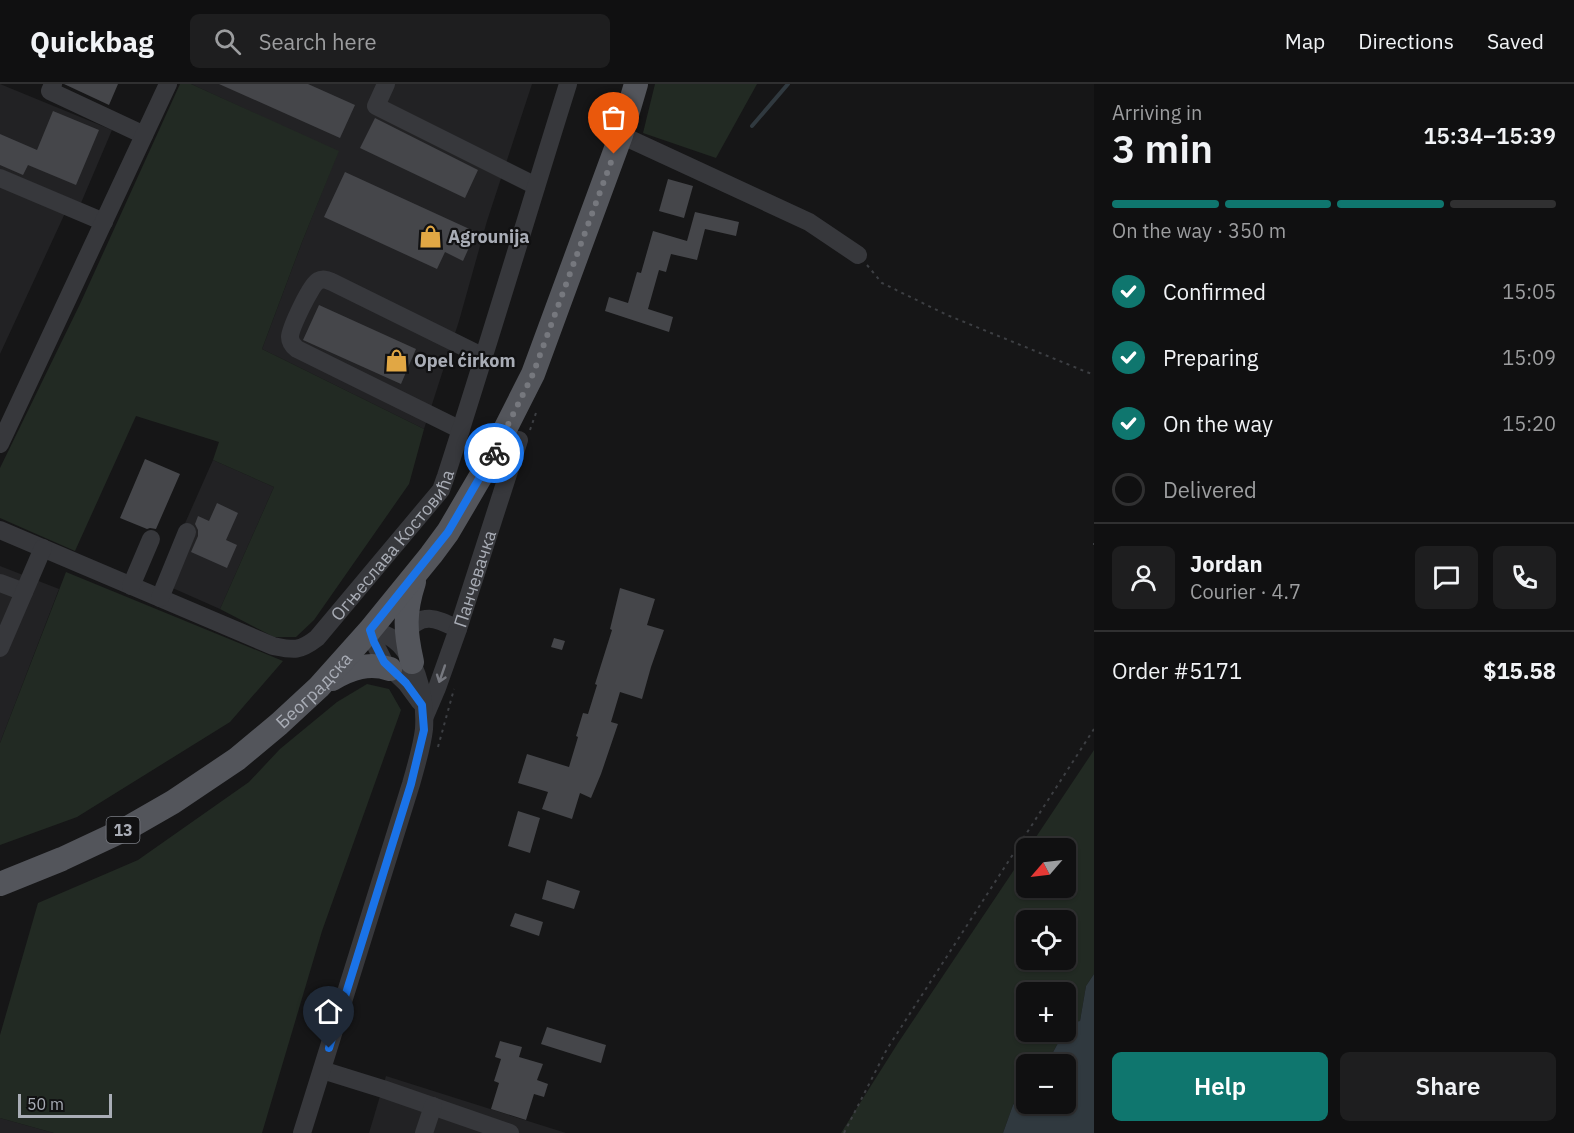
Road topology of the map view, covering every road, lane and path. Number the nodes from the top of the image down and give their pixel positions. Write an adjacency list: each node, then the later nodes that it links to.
1 (53, 84): 6 (street)
2 (168, 84): 6 (street)
3 (386, 84): 9 (street)
4 (568, 84): 9 (street, Огњеслава Костовића)
5 (636, 84): 7 (main road, Београдска / 13)
6 (144, 135): 10 (street)
7 (621, 135): 11 (street); 21 (main road, Београдска / 13)
8 (0, 178): 10 (street)
9 (536, 186): 12 (street, Огњеслава Костовића)
10 (104, 222): 16 (street)
11 (858, 255): 13 (path)
12 (484, 357): 14 (street, Огњеслава Костовића); 14 (street)
13 (1094, 375)
14 (461, 430): 25 (street, Огњеслава Костовића)
15 (519, 440): 27 (street, Панчевачка)
16 (0, 444)
17 (0, 530): 20 (street, Огњеслава Костовића)
18 (187, 532): 25 (street)
19 (151, 539): 23 (street)
20 (43, 548): 23 (street, Огњеслава Костовића); 24 (street)
21 (417, 572): 28 (main road, Београдска / 13); 29 (main road)
22 (0, 583): 24 (street)
23 (131, 586): 25 (street, Огњеслава Костовића)
24 (24, 592): 26 (street)
25 (160, 598)
26 (6, 619): 30 (street)
27 (458, 629): 29 (street); 33 (street, Панчевачка, one-way to 33)
28 (370, 630): 31 (street); 32 (main road, Београдска / 13)
29 (406, 632): 31 (main road)
30 (0, 648)
31 (401, 666): 32 (main road); 33 (street)
32 (319, 687): 35 (main road, Београдска / 13)
33 (423, 712): 36 (street, Панчевачка)
34 (1094, 729): 41 (path)
35 (0, 884)
36 (322, 1070): 37 (street); 38 (street, Панчевачка)
37 (433, 1106): 39 (street); 40 (street)
38 (302, 1133)
39 (424, 1133)
40 (510, 1133)
41 (844, 1133)

